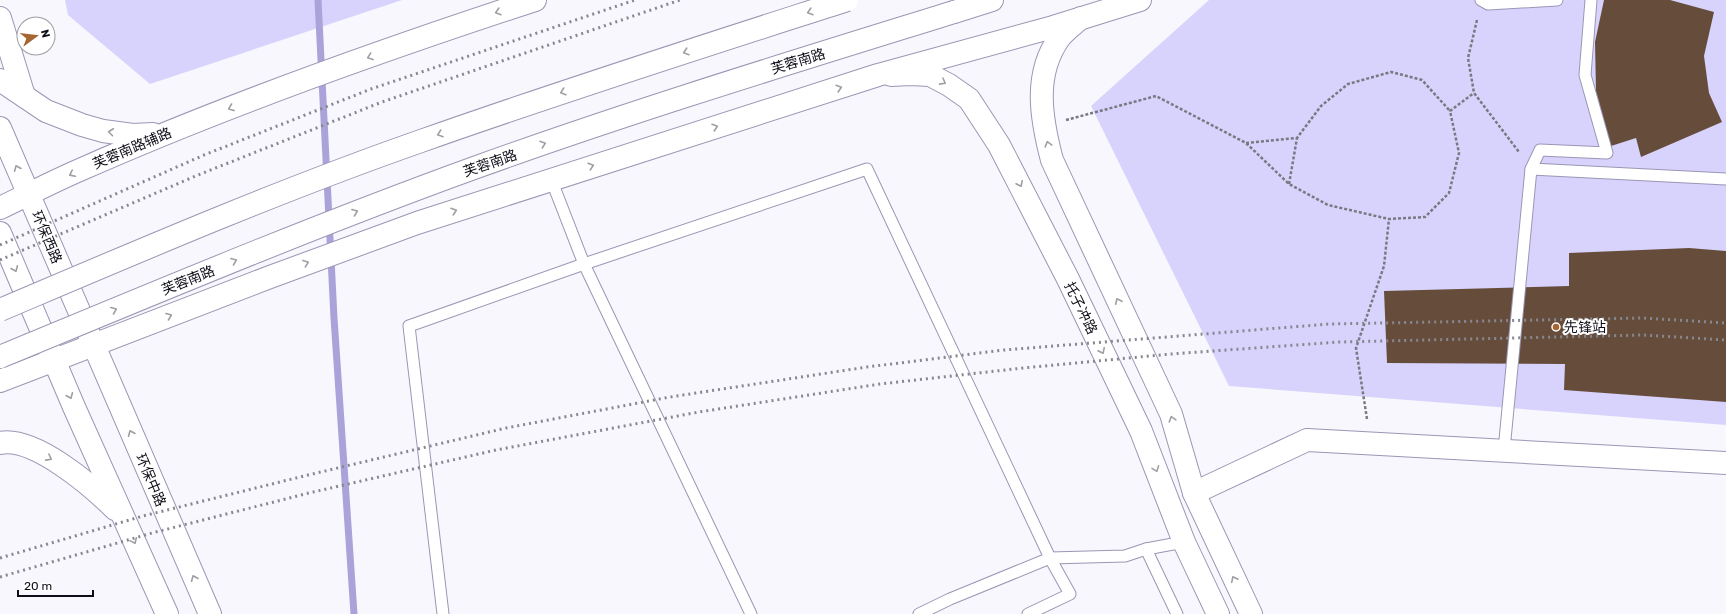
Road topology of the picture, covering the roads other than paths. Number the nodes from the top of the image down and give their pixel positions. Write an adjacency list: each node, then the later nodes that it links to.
1 (535, 0): 14 (main road, 芙蓉南路辅路, one-way to 14)
2 (847, 0): 22 (main road, one-way to 22, bridge)
3 (992, 0): 24 (main road, 芙蓉南路, one-way to 3, bridge)
4 (1140, 0): 9 (main road)
5 (1557, 0): 7 (lane)
6 (1591, 0): 15 (lane)
7 (1485, 2)
8 (0, 18): 12 (main road)
9 (1081, 18): 10 (main road); 32 (main road, one-way to 9)
10 (878, 75): 16 (main road, one-way to 10); 34 (main road, 托子冲路, one-way to 34)
11 (0, 80): 12 (main road)
12 (24, 96): 14 (main road, one-way to 12)
13 (0, 128): 18 (main road, 环保西路, one-way to 13)
14 (164, 134): 18 (main road, 芙蓉南路辅路, one-way to 18)
15 (1531, 169): 17 (lane); 30 (lane)
16 (551, 179): 21 (lane); 23 (main road, one-way to 16)
17 (1726, 179)
18 (29, 194): 19 (main road, 芙蓉南路辅路); 23 (main road, 环保西路)
19 (0, 208)
20 (0, 233): 25 (main road, one-way to 25)
21 (584, 264): 36 (lane); 39 (lane); 40 (lane)
22 (0, 310)
23 (93, 345): 25 (main road); 38 (main road, 环保中路, one-way to 23)
24 (0, 357)
25 (55, 360): 26 (main road); 33 (main road, one-way to 33)
26 (0, 381)
27 (0, 434): 29 (main road)
28 (0, 443): 29 (main road)
29 (28, 447): 33 (main road, one-way to 33)
30 (1504, 450): 31 (main road); 32 (main road)
31 (1726, 463)
32 (1194, 493): 45 (main road, one-way to 32)
33 (125, 519): 37 (main road, one-way to 37)
34 (1184, 542): 35 (lane); 44 (main road, 托子冲路)
35 (1146, 549): 36 (lane); 43 (lane)
36 (1050, 558): 41 (lane); 42 (lane)
37 (167, 614)
38 (210, 614)
39 (443, 614)
40 (751, 614)
41 (918, 614)
42 (1028, 614)
43 (1177, 614)
44 (1218, 614)
45 (1251, 614)

